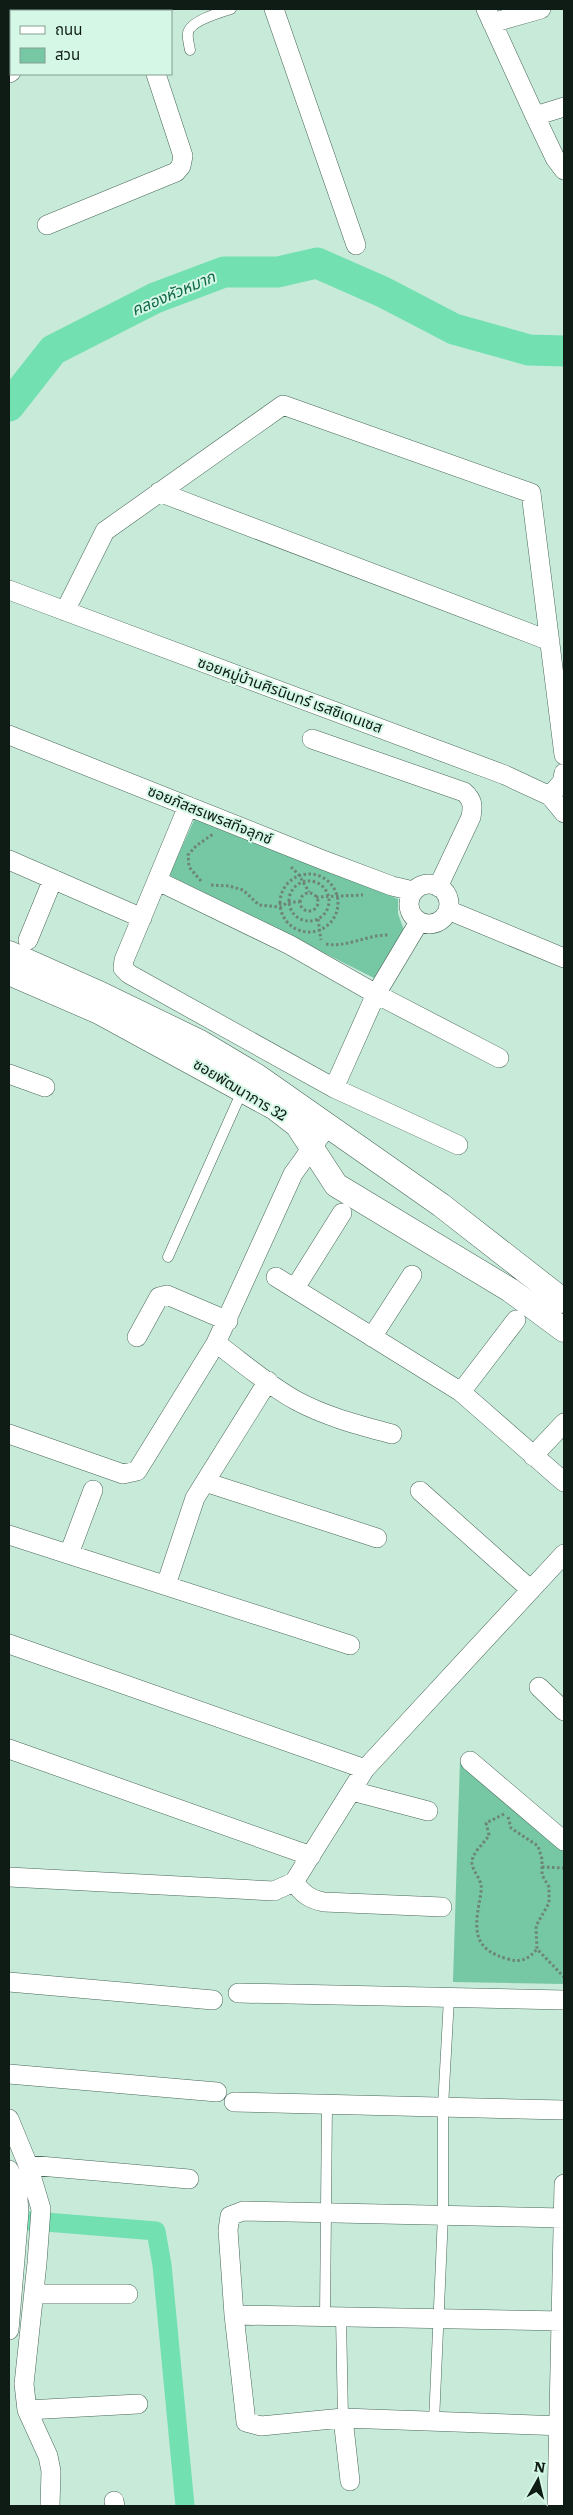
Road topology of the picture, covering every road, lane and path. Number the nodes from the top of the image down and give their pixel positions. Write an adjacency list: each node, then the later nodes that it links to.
1 (231, 9): 5 (lane)
2 (274, 9): 11 (street)
3 (541, 9): 4 (street)
4 (489, 16): 8 (street)
5 (190, 50)
6 (156, 75): 10 (street)
7 (564, 107): 8 (street)
8 (535, 116): 9 (street)
9 (564, 170)
10 (47, 225)
11 (356, 245)
12 (159, 492): 14 (street); 15 (street); 15 (street)
13 (9, 590): 14 (street, ซอยหมู่บ้านศิรนินทร์ เรสซิเดนเซส)
14 (65, 611): 20 (street, ซอยหมู่บ้านศิรนินทร์ เรสซิเดนเซส)
15 (550, 641): 18 (street)
16 (9, 735): 21 (street, ซอยภัสสรเพรสทีจลุกซ์)
17 (312, 739): 31 (street)
18 (564, 755)
19 (564, 773): 20 (street)
20 (550, 796): 22 (street, ซอยหมู่บ้านศิรนินทร์ เรสซิเดนเซส)
21 (188, 806): 28 (street); 30 (street, ซอยภัสสรเพรสทีจลุกซ์)
22 (564, 813)
23 (215, 833): 39 (path)
24 (9, 860): 27 (street)
25 (286, 863): 26 (path)
26 (299, 875): 29 (path); 35 (path); 39 (path)
27 (53, 879): 41 (street); 45 (street)
28 (158, 881): 41 (street); 48 (street)
29 (302, 883): 33 (path); 34 (path); 37 (path)
30 (392, 886): 32 (street, ซอยภัสสรเพรสทีจลุกซ์); 35 (path)
31 (438, 887): 32 (street, ซอยภัสสรเพรสทีจลุกซ์); 40 (street)
32 (413, 891): 43 (street)
33 (309, 892): 36 (path); 38 (path)
34 (328, 896): 35 (path); 36 (path); 42 (path)
35 (337, 896): 44 (path)
36 (316, 897): 38 (path)
37 (289, 902): 38 (path); 39 (path); 42 (path)
38 (299, 902)
39 (280, 907): 44 (path)
40 (448, 910): 43 (street); 46 (street)
41 (142, 918): 52 (street)
42 (318, 919): 44 (path)
43 (414, 929): 44 (path); 48 (street)
44 (318, 930)
45 (28, 940)
46 (564, 958)
47 (10, 971): 53 (street, ซอยพัฒนาการ 32); 54 (street, ซอยพัฒนาการ 32)
48 (376, 994): 49 (street); 52 (street)
49 (499, 1058)
50 (9, 1074): 51 (street)
51 (45, 1087)
52 (334, 1088): 55 (street)
53 (243, 1089): 56 (street, ซอยพัฒนาการ 32); 58 (lane)
54 (328, 1125): 56 (street); 62 (street, ซอยพัฒนาการ 32)
55 (458, 1145)
56 (312, 1147): 64 (street); 65 (street, ซอยพัฒนาการ 32)
57 (342, 1213): 61 (street)
58 (168, 1257)
59 (412, 1275): 67 (street)
60 (276, 1277): 61 (street)
61 (295, 1288): 67 (street)
62 (564, 1302)
63 (516, 1320): 70 (street)
64 (228, 1321): 66 (street); 68 (street)
65 (564, 1330)
66 (137, 1337)
67 (372, 1337): 70 (street)
68 (216, 1343): 69 (street); 72 (street)
69 (268, 1381): 73 (street); 75 (street)
70 (461, 1392): 74 (street)
71 (564, 1423): 74 (street)
72 (9, 1434)
73 (392, 1434)
74 (534, 1456): 76 (street)
75 (205, 1482): 80 (street); 83 (street)
76 (564, 1482)
77 (92, 1490): 81 (street)
78 (420, 1491): 84 (street)
79 (9, 1535): 81 (street)
80 (377, 1538)
81 (69, 1554): 83 (street)
82 (564, 1554): 84 (street)
83 (166, 1585): 86 (street)
84 (531, 1590): 91 (street)
85 (9, 1644): 91 (street)
86 (350, 1645)
87 (539, 1688): 88 (street)
88 (564, 1711)
89 (9, 1749): 95 (street)
90 (470, 1761): 94 (street)
91 (365, 1770): 92 (street)
92 (352, 1791): 93 (street); 95 (street)
93 (428, 1811)
94 (564, 1841)
95 (311, 1856): 99 (street)
96 (542, 1868): 97 (path); 101 (path); 101 (path)
97 (564, 1868)
98 (9, 1877): 99 (street)
99 (294, 1882): 100 (street)
100 (442, 1907)
101 (537, 1949): 102 (path)
102 (564, 1977)
103 (9, 1982): 106 (street)
104 (238, 1993): 105 (street)
105 (449, 1998): 107 (street); 112 (lane)
106 (213, 2000)
107 (564, 2000)
108 (9, 2074): 109 (street)
109 (217, 2092)
110 (234, 2102): 111 (street)
111 (327, 2104): 112 (street); 119 (lane)
112 (442, 2107): 113 (street); 120 (lane)
113 (564, 2110)
114 (9, 2119): 115 (street)
115 (28, 2165): 117 (street); 122 (street)
116 (9, 2170): 128 (street)
117 (189, 2179)
118 (564, 2184): 121 (street)
119 (326, 2213): 120 (street); 124 (street); 125 (lane)
120 (443, 2215): 121 (street); 126 (lane)
121 (564, 2218): 127 (street)
122 (34, 2294): 123 (street); 130 (street)
123 (128, 2294)
124 (234, 2315): 125 (street); 131 (street)
125 (333, 2316): 126 (street); 131 (lane)
126 (438, 2318): 127 (street); 132 (lane)
127 (563, 2321): 133 (street)
128 (9, 2330)
129 (138, 2404): 130 (street)
130 (27, 2410): 135 (street)
131 (343, 2418): 132 (street); 134 (street)
132 (434, 2422): 133 (street)
133 (562, 2426): 136 (street)
134 (350, 2481)
135 (50, 2506)
136 (557, 2506)

